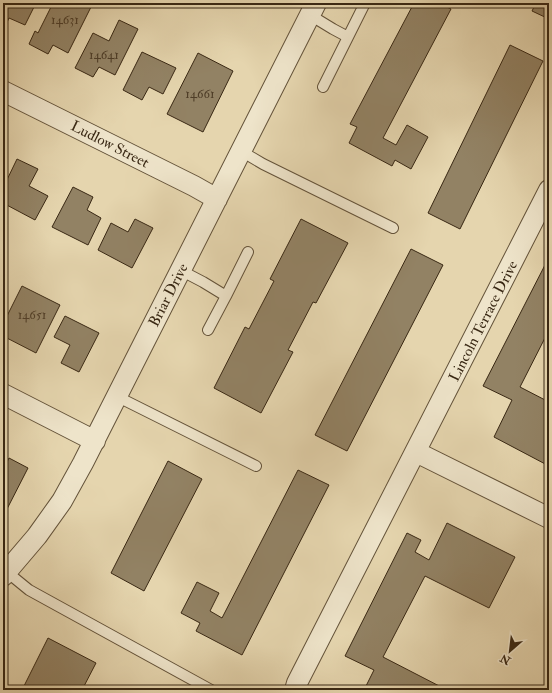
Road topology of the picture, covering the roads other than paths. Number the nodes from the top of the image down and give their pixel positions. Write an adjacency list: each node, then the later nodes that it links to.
1 (365, 3): 3 (lane)
2 (313, 9): 3 (lane); 6 (street, Briar Drive)
3 (348, 37): 4 (lane)
4 (323, 87)
5 (3, 91): 8 (street, Ludlow Street)
6 (241, 150): 8 (street, Briar Drive); 9 (lane)
7 (549, 190): 17 (street, Lincoln Terrace Drive)
8 (217, 199): 11 (street, Briar Drive)
9 (393, 228)
10 (248, 252): 12 (lane)
11 (180, 270): 12 (lane); 15 (street, Briar Drive)
12 (226, 296): 13 (lane)
13 (208, 330)
14 (3, 394): 16 (street)
15 (116, 396): 16 (street, Briar Drive); 18 (lane)
16 (95, 441): 20 (street, Briar Drive)
17 (416, 452): 19 (street); 22 (street, Lincoln Terrace Drive)
18 (256, 466)
19 (549, 518)
20 (5, 574): 21 (lane)
21 (211, 690)
22 (296, 690)

